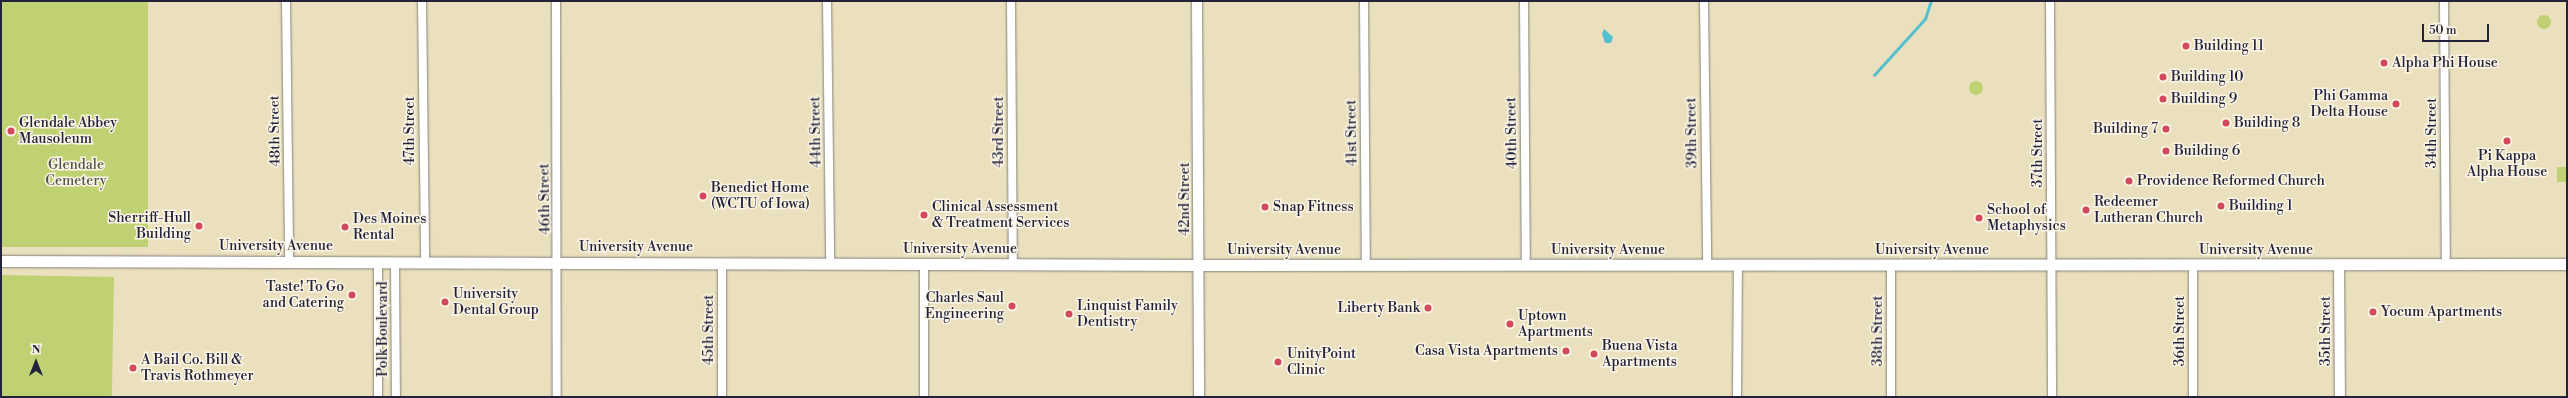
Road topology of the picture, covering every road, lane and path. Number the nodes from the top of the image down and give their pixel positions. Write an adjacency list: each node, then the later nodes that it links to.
1 (286, 1): 13 (street, 48th Street)
2 (422, 1): 16 (street, 47th Street)
3 (556, 1): 17 (street, 46th Street)
4 (827, 1): 19 (street, 44th Street)
5 (1011, 1): 21 (street, 43rd Street)
6 (1197, 1): 24 (street, 42nd Street)
7 (1364, 1): 25 (street, 41st Street)
8 (1524, 1): 26 (street, 40th Street)
9 (1704, 1): 27 (street, 39th Street)
10 (2444, 1): 22 (street, 34th Street)
11 (2050, 3): 30 (street, 37th Street)
12 (1, 261): 13 (main road, University Avenue)
13 (289, 261): 14 (main road, University Avenue)
14 (378, 262): 15 (main road, University Avenue); 33 (street, Polk Boulevard)
15 (395, 262): 16 (main road, University Avenue); 34 (street, Polk Boulevard)
16 (425, 262): 17 (main road, University Avenue)
17 (558, 262): 18 (main road, University Avenue); 35 (street, 46th Street)
18 (722, 263): 19 (main road, University Avenue); 36 (street, 45th Street)
19 (830, 263): 20 (main road, University Avenue)
20 (924, 264): 21 (main road, University Avenue); 37 (street)
21 (1013, 264): 24 (main road, University Avenue)
22 (2446, 264): 23 (main road, University Avenue); 32 (main road, University Avenue)
23 (2567, 264)
24 (1199, 265): 25 (main road, University Avenue); 38 (street, 42nd Street)
25 (1366, 265): 26 (main road, University Avenue)
26 (1526, 265): 27 (main road, University Avenue)
27 (1707, 265): 28 (main road, University Avenue)
28 (1738, 265): 29 (main road, University Avenue); 39 (street)
29 (1891, 265): 30 (main road, University Avenue); 40 (street, 38th Street)
30 (2051, 265): 31 (main road, University Avenue); 41 (street, 37th Street)
31 (2193, 265): 32 (main road, University Avenue); 42 (street, 36th Street)
32 (2339, 265): 43 (street, 35th Street)
33 (378, 397)
34 (396, 397)
35 (557, 397)
36 (722, 397)
37 (924, 397)
38 (1199, 397)
39 (1737, 397)
40 (1891, 397)
41 (2052, 397)
42 (2193, 397)
43 (2340, 397)

